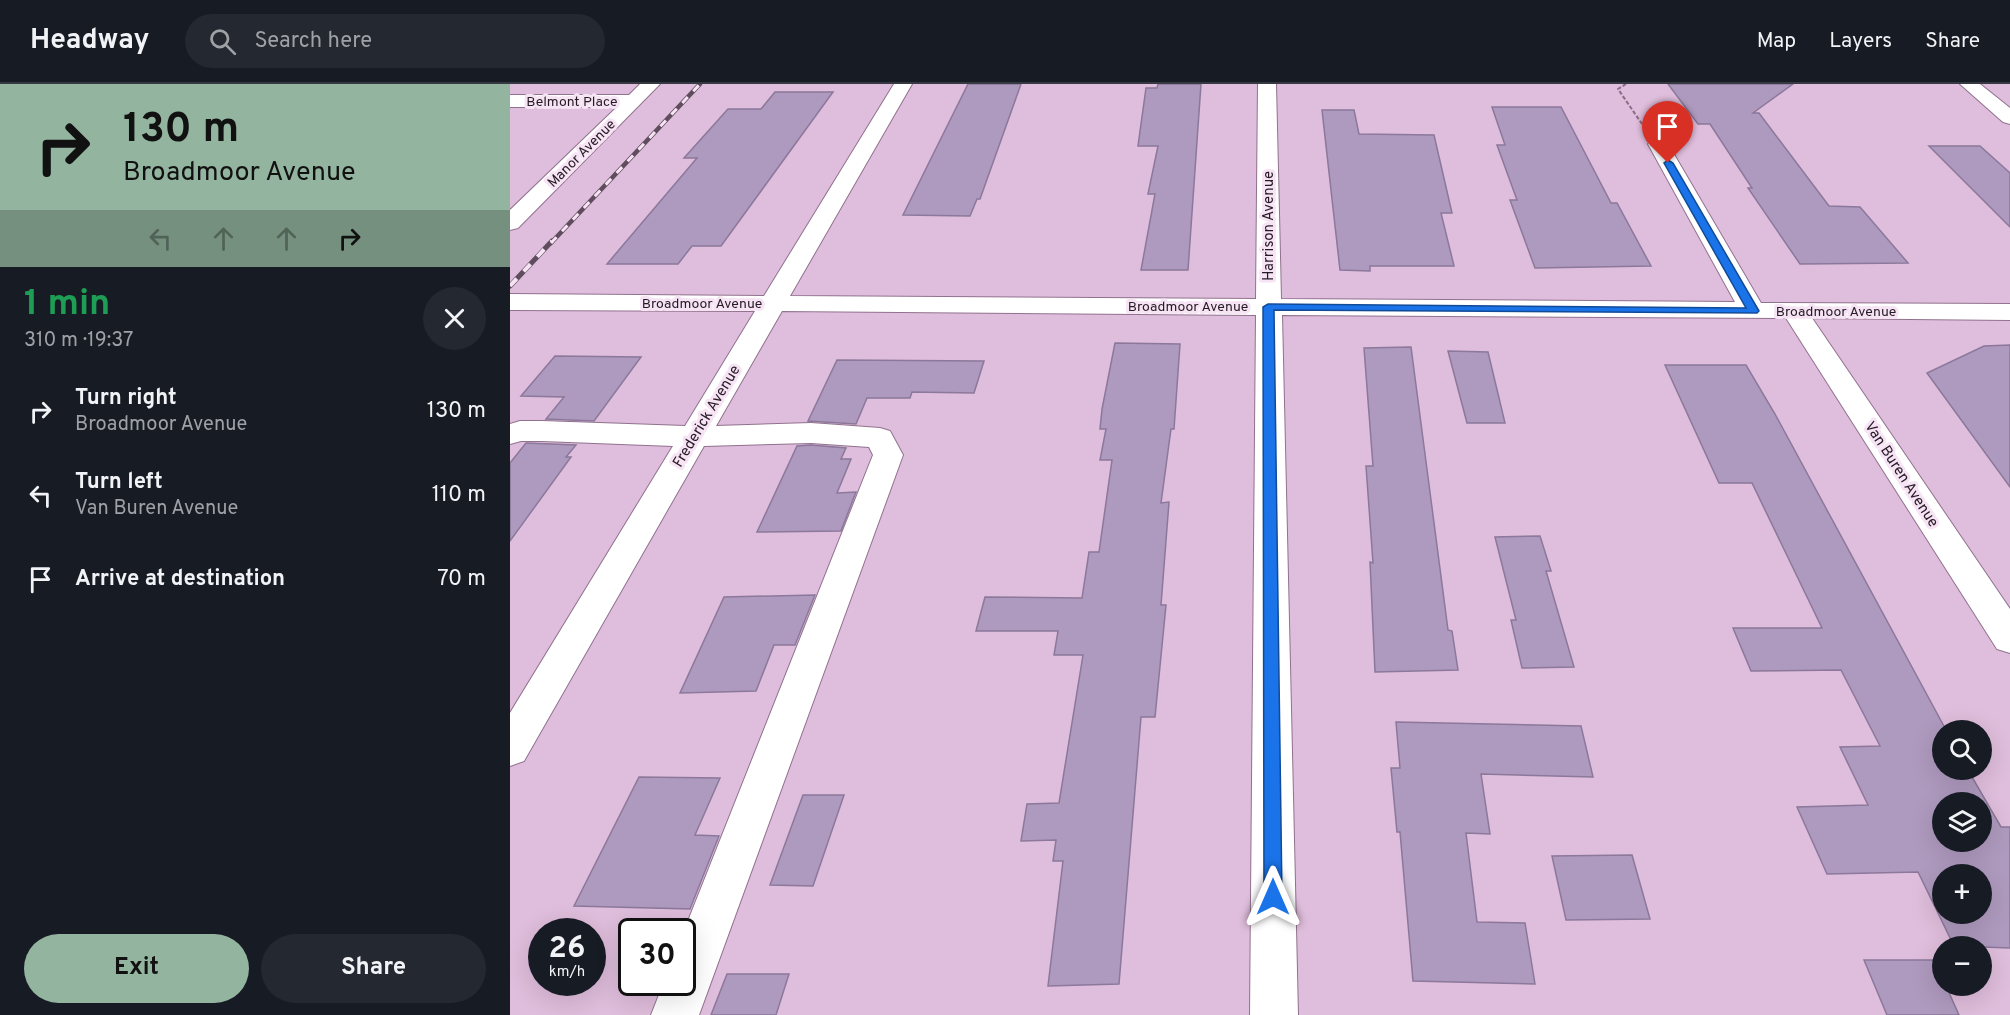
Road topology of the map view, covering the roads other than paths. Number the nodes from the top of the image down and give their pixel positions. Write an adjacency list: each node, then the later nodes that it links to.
1 (651, 84): 6 (street, Manor Avenue)
2 (903, 84): 13 (street, Frederick Avenue)
3 (1267, 84): 14 (street, Harrison Avenue)
4 (1969, 84): 7 (street)
5 (510, 101): 6 (street, Belmont Place)
6 (633, 101): 10 (street, Manor Avenue)
7 (2010, 118)
8 (1658, 144): 15 (street)
9 (522, 188): 10 (street)
10 (545, 188): 11 (street, Manor Avenue)
11 (510, 223)
12 (510, 302): 13 (street, Broadmoor Avenue)
13 (774, 303): 14 (street, Broadmoor Avenue); 19 (street, Frederick Avenue)
14 (1268, 307): 15 (street, Broadmoor Avenue); 23 (street, Harrison Avenue)
15 (1754, 311): 16 (street, Broadmoor Avenue)
16 (1794, 311): 17 (street, Broadmoor Avenue); 20 (street, Van Buren Avenue)
17 (2010, 312)
18 (510, 434): 19 (street)
19 (695, 436): 21 (street, Frederick Avenue); 22 (street)
20 (2010, 638)
21 (510, 748)
22 (675, 1015)
23 (1274, 1015)

